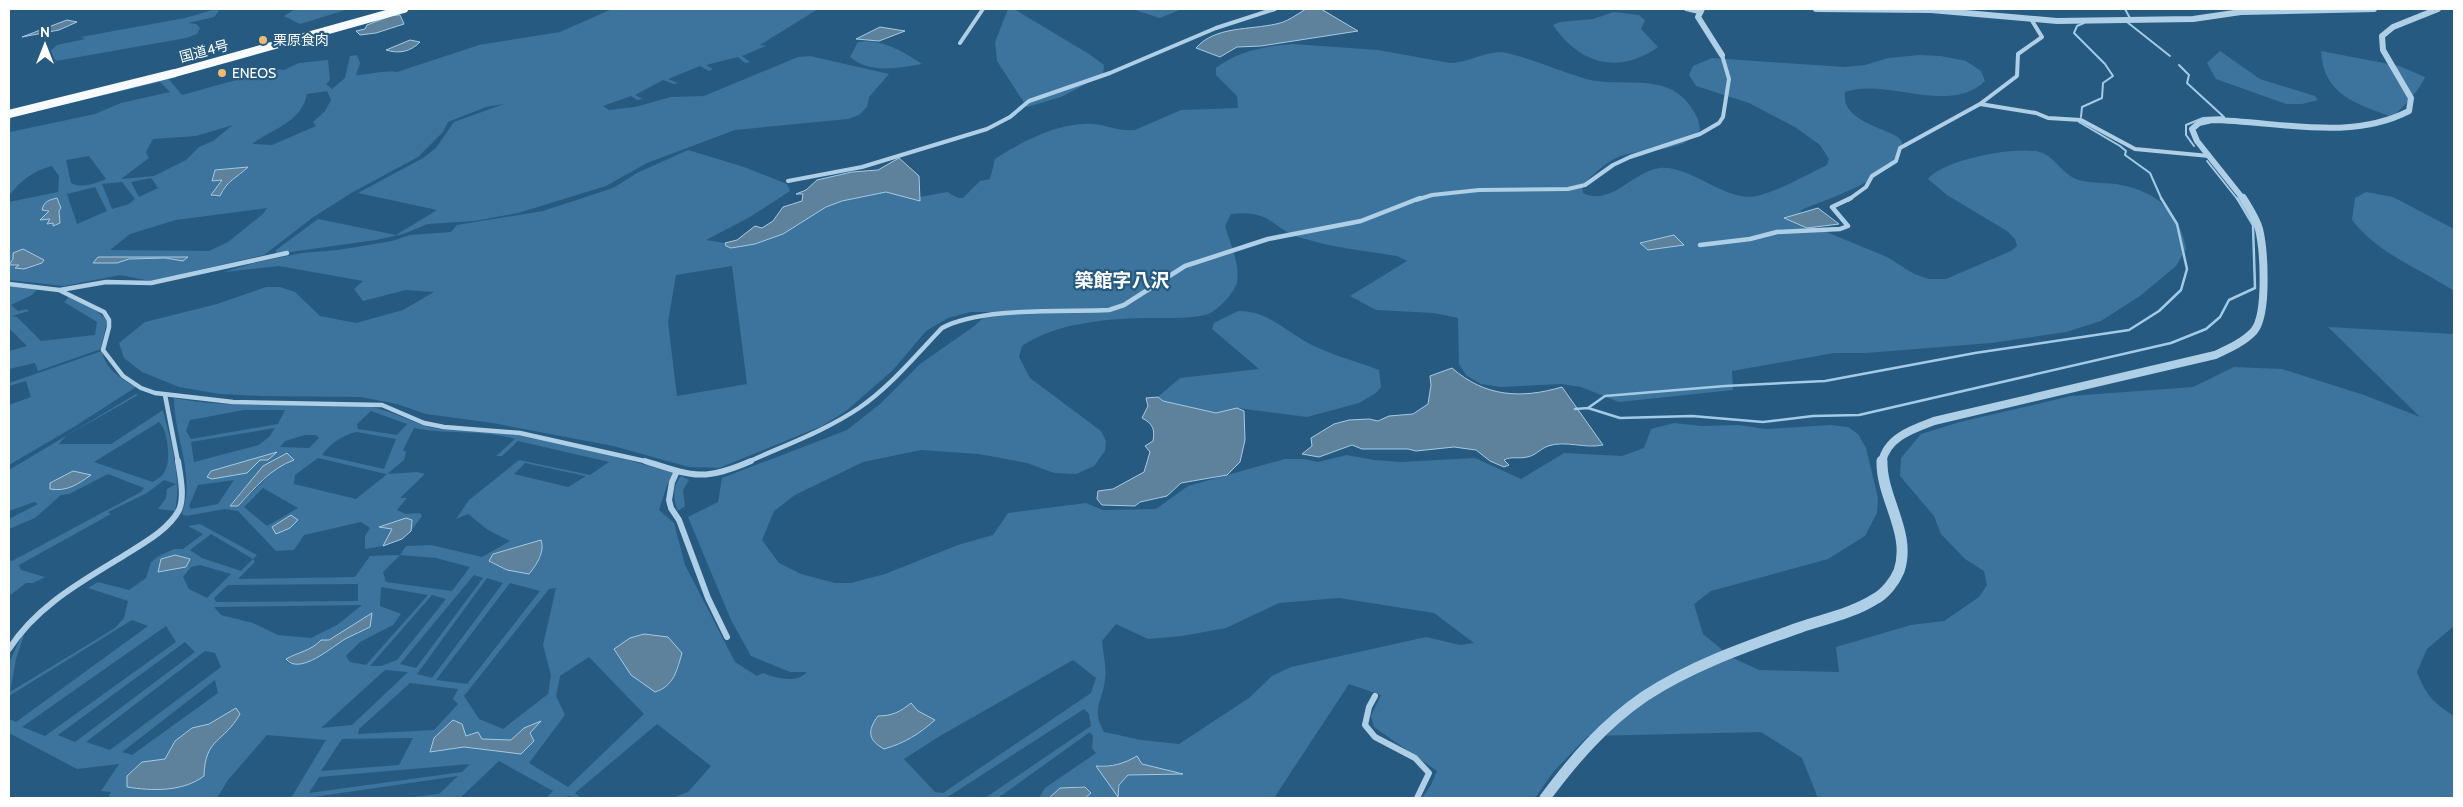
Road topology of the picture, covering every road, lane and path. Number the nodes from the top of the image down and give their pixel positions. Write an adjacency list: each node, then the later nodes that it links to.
1 (404, 9): 16 (highway, 国道4号)
2 (983, 9): 13 (street)
3 (1275, 9): 18 (street)
4 (1686, 9): 8 (street)
5 (1816, 9): 10 (street)
6 (2374, 9): 9 (street)
7 (2434, 9): 17 (street)
8 (1700, 10): 14 (street)
9 (2273, 10): 12 (street)
10 (2032, 19): 11 (street); 15 (street)
11 (2128, 19): 12 (street)
12 (2135, 19)
13 (960, 43)
14 (1722, 55): 24 (street)
15 (1980, 104): 17 (street); 19 (street)
16 (9, 114)
17 (2209, 156): 29 (street)
18 (788, 181)
19 (1700, 245)
20 (287, 253): 22 (street)
21 (9, 284): 22 (street)
22 (59, 290): 23 (street)
23 (165, 395): 24 (street); 26 (street)
24 (677, 471): 25 (street)
25 (727, 637)
26 (9, 649)
27 (1375, 696): 28 (street)
28 (1417, 798)
29 (1545, 798)

